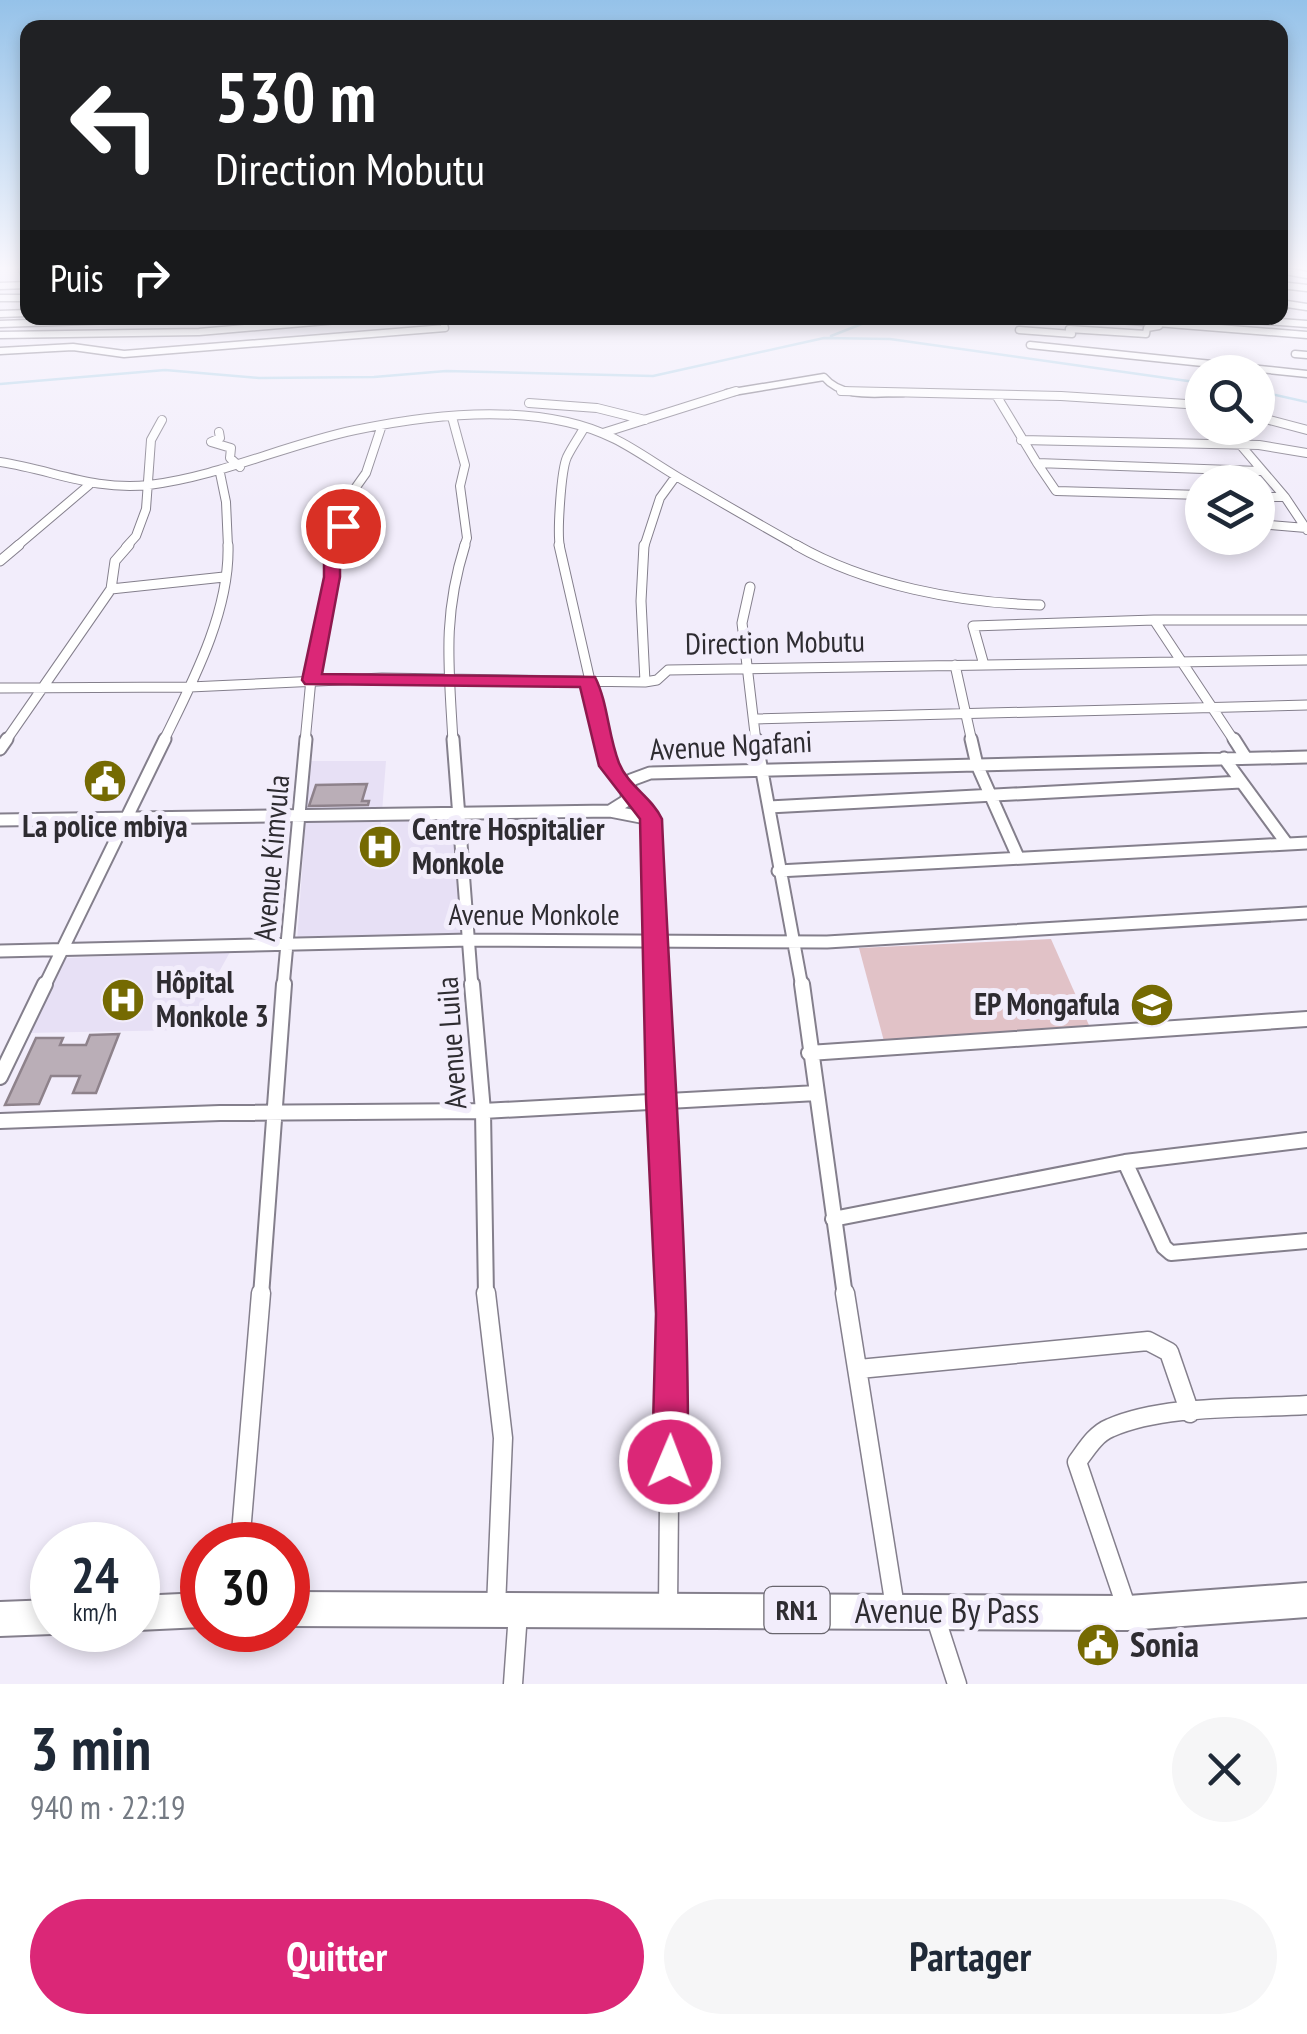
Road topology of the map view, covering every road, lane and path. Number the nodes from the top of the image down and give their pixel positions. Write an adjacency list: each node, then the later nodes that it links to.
1 (63, 348): 6 (street)
2 (78, 348): 3 (street)
3 (229, 348)
4 (1040, 348): 7 (street)
5 (1086, 348): 7 (street)
6 (0, 351)
7 (1089, 351): 10 (street)
8 (1294, 354): 9 (street)
9 (1307, 355)
10 (1307, 374)
11 (996, 395): 13 (street); 17 (street); 23 (street)
12 (529, 402): 17 (street)
13 (1185, 404)
14 (452, 417): 18 (street); 20 (street); 57 (street, Avenue Luila)
15 (1275, 418): 19 (street)
16 (162, 420): 37 (street)
17 (645, 420): 22 (street)
18 (382, 426): 31 (street); 56 (street, Avenue Kimvula)
19 (1307, 426)
20 (584, 428): 22 (street); 58 (street)
21 (218, 432): 31 (street)
22 (603, 433): 35 (street)
23 (1022, 440): 24 (street); 28 (street)
24 (1185, 444)
25 (1240, 445): 26 (street); 30 (street)
26 (1307, 453)
27 (0, 462): 29 (street)
28 (1037, 463): 32 (street); 39 (street)
29 (12, 464): 33 (street); 36 (street)
30 (1255, 465)
31 (240, 467): 34 (street)
32 (1185, 468)
33 (0, 471)
34 (220, 473): 37 (street); 45 (street)
35 (676, 476): 48 (street); 59 (street)
36 (89, 485): 37 (street); 44 (street)
37 (146, 485): 47 (street)
38 (1275, 488): 41 (street)
39 (1185, 495)
40 (1275, 497): 41 (street)
41 (1284, 497): 43 (street)
42 (1275, 526): 43 (street)
43 (1306, 529)
44 (0, 561)
45 (224, 578): 47 (street); 60 (street)
46 (750, 587): 55 (street)
47 (111, 589): 62 (street)
48 (1040, 605)
49 (1154, 620): 50 (street); 52 (street); 54 (street)
50 (1307, 620)
51 (1307, 660): 52 (street, Direction Mobutu)
52 (1182, 662): 54 (street, Direction Mobutu); 64 (street)
53 (955, 665): 54 (street, Direction Mobutu); 55 (street, Direction Mobutu); 65 (street)
54 (984, 665)
55 (746, 668): 59 (street, Direction Mobutu); 66 (street)
56 (312, 680): 57 (street, Direction Mobutu); 60 (street, Direction Mobutu); 79 (street, Avenue Kimvula)
57 (450, 680): 58 (street, Direction Mobutu); 78 (street, Avenue Luila)
58 (588, 682): 59 (street, Direction Mobutu); 74 (street)
59 (645, 682)
60 (190, 687): 62 (street, Direction Mobutu); 80 (street)
61 (0, 688): 62 (street, Direction Mobutu)
62 (43, 688): 67 (street)
63 (1307, 706): 64 (street)
64 (1212, 708): 65 (street); 70 (street)
65 (966, 712): 66 (street); 71 (street)
66 (755, 719): 72 (street)
67 (0, 749)
68 (1307, 757): 70 (street, Avenue Ngafani)
69 (1224, 758): 70 (street, Avenue Ngafani); 71 (street, Avenue Ngafani); 73 (street)
70 (1246, 758)
71 (977, 765): 72 (street, Avenue Ngafani); 75 (street)
72 (761, 768): 74 (street, Avenue Ngafani); 76 (street)
73 (1241, 782): 75 (street); 84 (street)
74 (627, 790): 77 (street, Avenue Ngafani); 81 (street)
75 (988, 796): 76 (street); 85 (street)
76 (769, 807): 86 (street)
77 (610, 811): 78 (street); 81 (street)
78 (456, 813): 79 (street); 88 (street, Avenue Luila)
79 (301, 816): 80 (street); 91 (street, Avenue Kimvula)
80 (124, 818): 82 (street); 92 (street)
81 (651, 819): 89 (street)
82 (0, 820)
83 (1307, 843): 84 (street)
84 (1287, 844): 85 (street)
85 (1018, 858): 86 (street)
86 (778, 871): 90 (street)
87 (1307, 913): 90 (street, Avenue Monkole)
88 (470, 940): 89 (street, Avenue Monkole); 91 (street, Avenue Monkole); 99 (street, Avenue Luila)
89 (656, 940): 90 (street, Avenue Monkole); 98 (street)
90 (796, 942): 95 (street)
91 (289, 944): 92 (street, Avenue Monkole); 100 (street, Avenue Kimvula)
92 (65, 951): 93 (street, Avenue Monkole); 96 (street)
93 (0, 952)
94 (1307, 1019): 95 (street)
95 (809, 1052): 97 (street)
96 (0, 1077)
97 (816, 1093): 98 (street); 104 (street)
98 (660, 1099): 99 (street); 114 (street)
99 (483, 1111): 100 (street); 113 (street, Avenue Luila)
100 (276, 1112): 101 (street); 109 (street, Avenue Kimvula)
101 (0, 1121)
102 (1307, 1140): 103 (street)
103 (1125, 1162): 104 (street); 105 (street)
104 (833, 1218): 106 (street)
105 (1307, 1241)
106 (859, 1369): 108 (street); 115 (street)
107 (1307, 1405): 108 (street)
108 (1190, 1413): 116 (street)
109 (242, 1522)
110 (1307, 1600): 116 (highway, Avenue By Pass / RN1)
111 (310, 1610): 113 (highway, Avenue By Pass / RN1)
112 (933, 1610): 115 (highway, Avenue By Pass / RN1); 116 (highway, Avenue By Pass / RN1); 120 (street)
113 (507, 1611): 114 (highway, Avenue By Pass / RN1); 119 (street, Avenue Luila)
114 (668, 1611): 115 (highway, Avenue By Pass / RN1)
115 (896, 1611)
116 (1128, 1612)
117 (30, 1618): 118 (highway)
118 (0, 1620)
119 (514, 1684)
120 (958, 1684)

